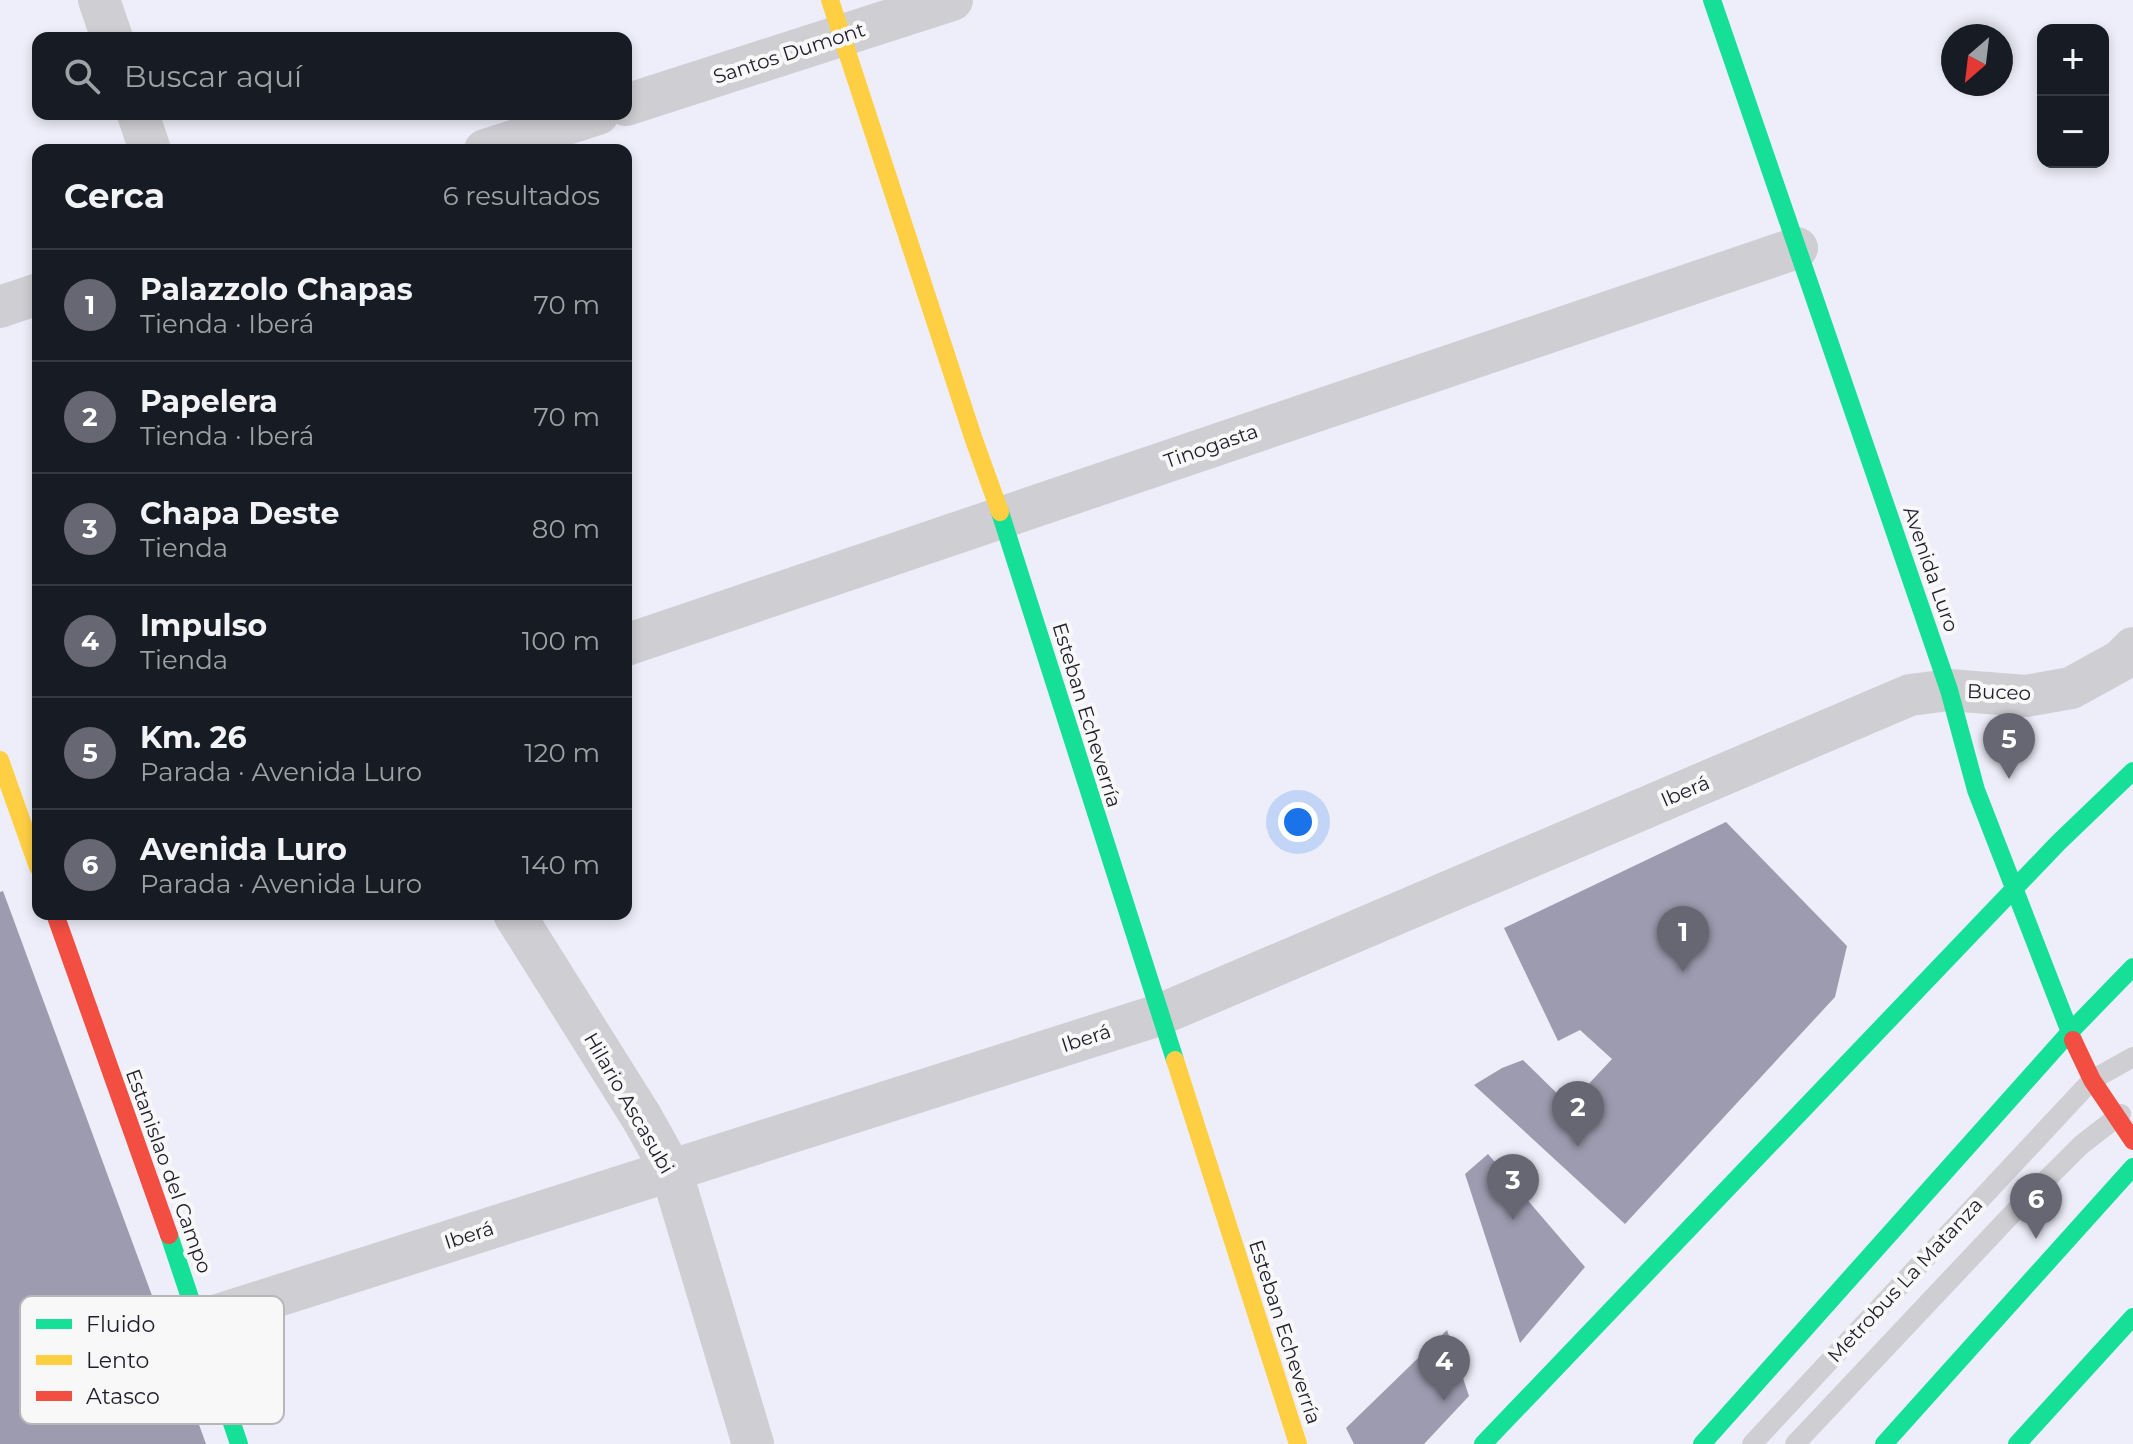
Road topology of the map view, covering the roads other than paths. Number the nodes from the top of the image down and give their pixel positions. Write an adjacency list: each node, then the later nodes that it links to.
1 (99, 0): 5 (street)
2 (952, 0): 4 (street, Santos Dumont)
3 (1712, 0): 11 (main road, Avenida Luro)
4 (836, 18): 6 (street, Santos Dumont); 14 (main road, Esteban Echeverría)
5 (110, 32)
6 (632, 103)
7 (140, 120): 9 (street)
8 (579, 120): 10 (street)
9 (148, 144)
10 (504, 144)
11 (1797, 248): 14 (street, Tinogasta); 17 (main road, Avenida Luro)
12 (32, 296): 13 (street)
13 (0, 307)
14 (1002, 517): 15 (street, Tinogasta); 25 (main road, Esteban Echeverría)
15 (632, 643)
16 (2133, 648): 17 (street, Buceo)
17 (1949, 690): 21 (main road, Avenida Luro); 25 (street, Iberá)
18 (0, 760): 20 (main road)
19 (2133, 771): 21 (main road)
20 (32, 845)
21 (2014, 889): 26 (main road, Avenida Luro); 40 (main road)
22 (57, 920): 33 (main road, Estanislao del Campo)
23 (518, 920): 32 (street, Hilario Ascasubi)
24 (2133, 967): 26 (main road)
25 (1159, 1015): 32 (street, Iberá); 39 (main road, Esteban Echeverría)
26 (2069, 1033): 28 (main road, Avenida Luro); 41 (main road)
27 (2133, 1057): 28 (lane, Metrobus La Matanza)
28 (2092, 1080): 29 (main road, Avenida Luro); 42 (lane, Metrobus La Matanza)
29 (2126, 1110): 30 (main road, Avenida Luro); 43 (lane, Metrobus La Matanza)
30 (2133, 1141)
31 (2133, 1167): 44 (main road)
32 (671, 1170): 34 (street, Iberá); 38 (street, Hilario Ascasubi)
33 (190, 1296)
34 (277, 1296)
35 (2133, 1317): 45 (main road)
36 (232, 1424): 37 (main road, Estanislao del Campo)
37 (239, 1444)
38 (753, 1444)
39 (1298, 1444)
40 (1483, 1444)
41 (1702, 1444)
42 (1752, 1444)
43 (1795, 1444)
44 (1884, 1444)
45 (2017, 1444)

